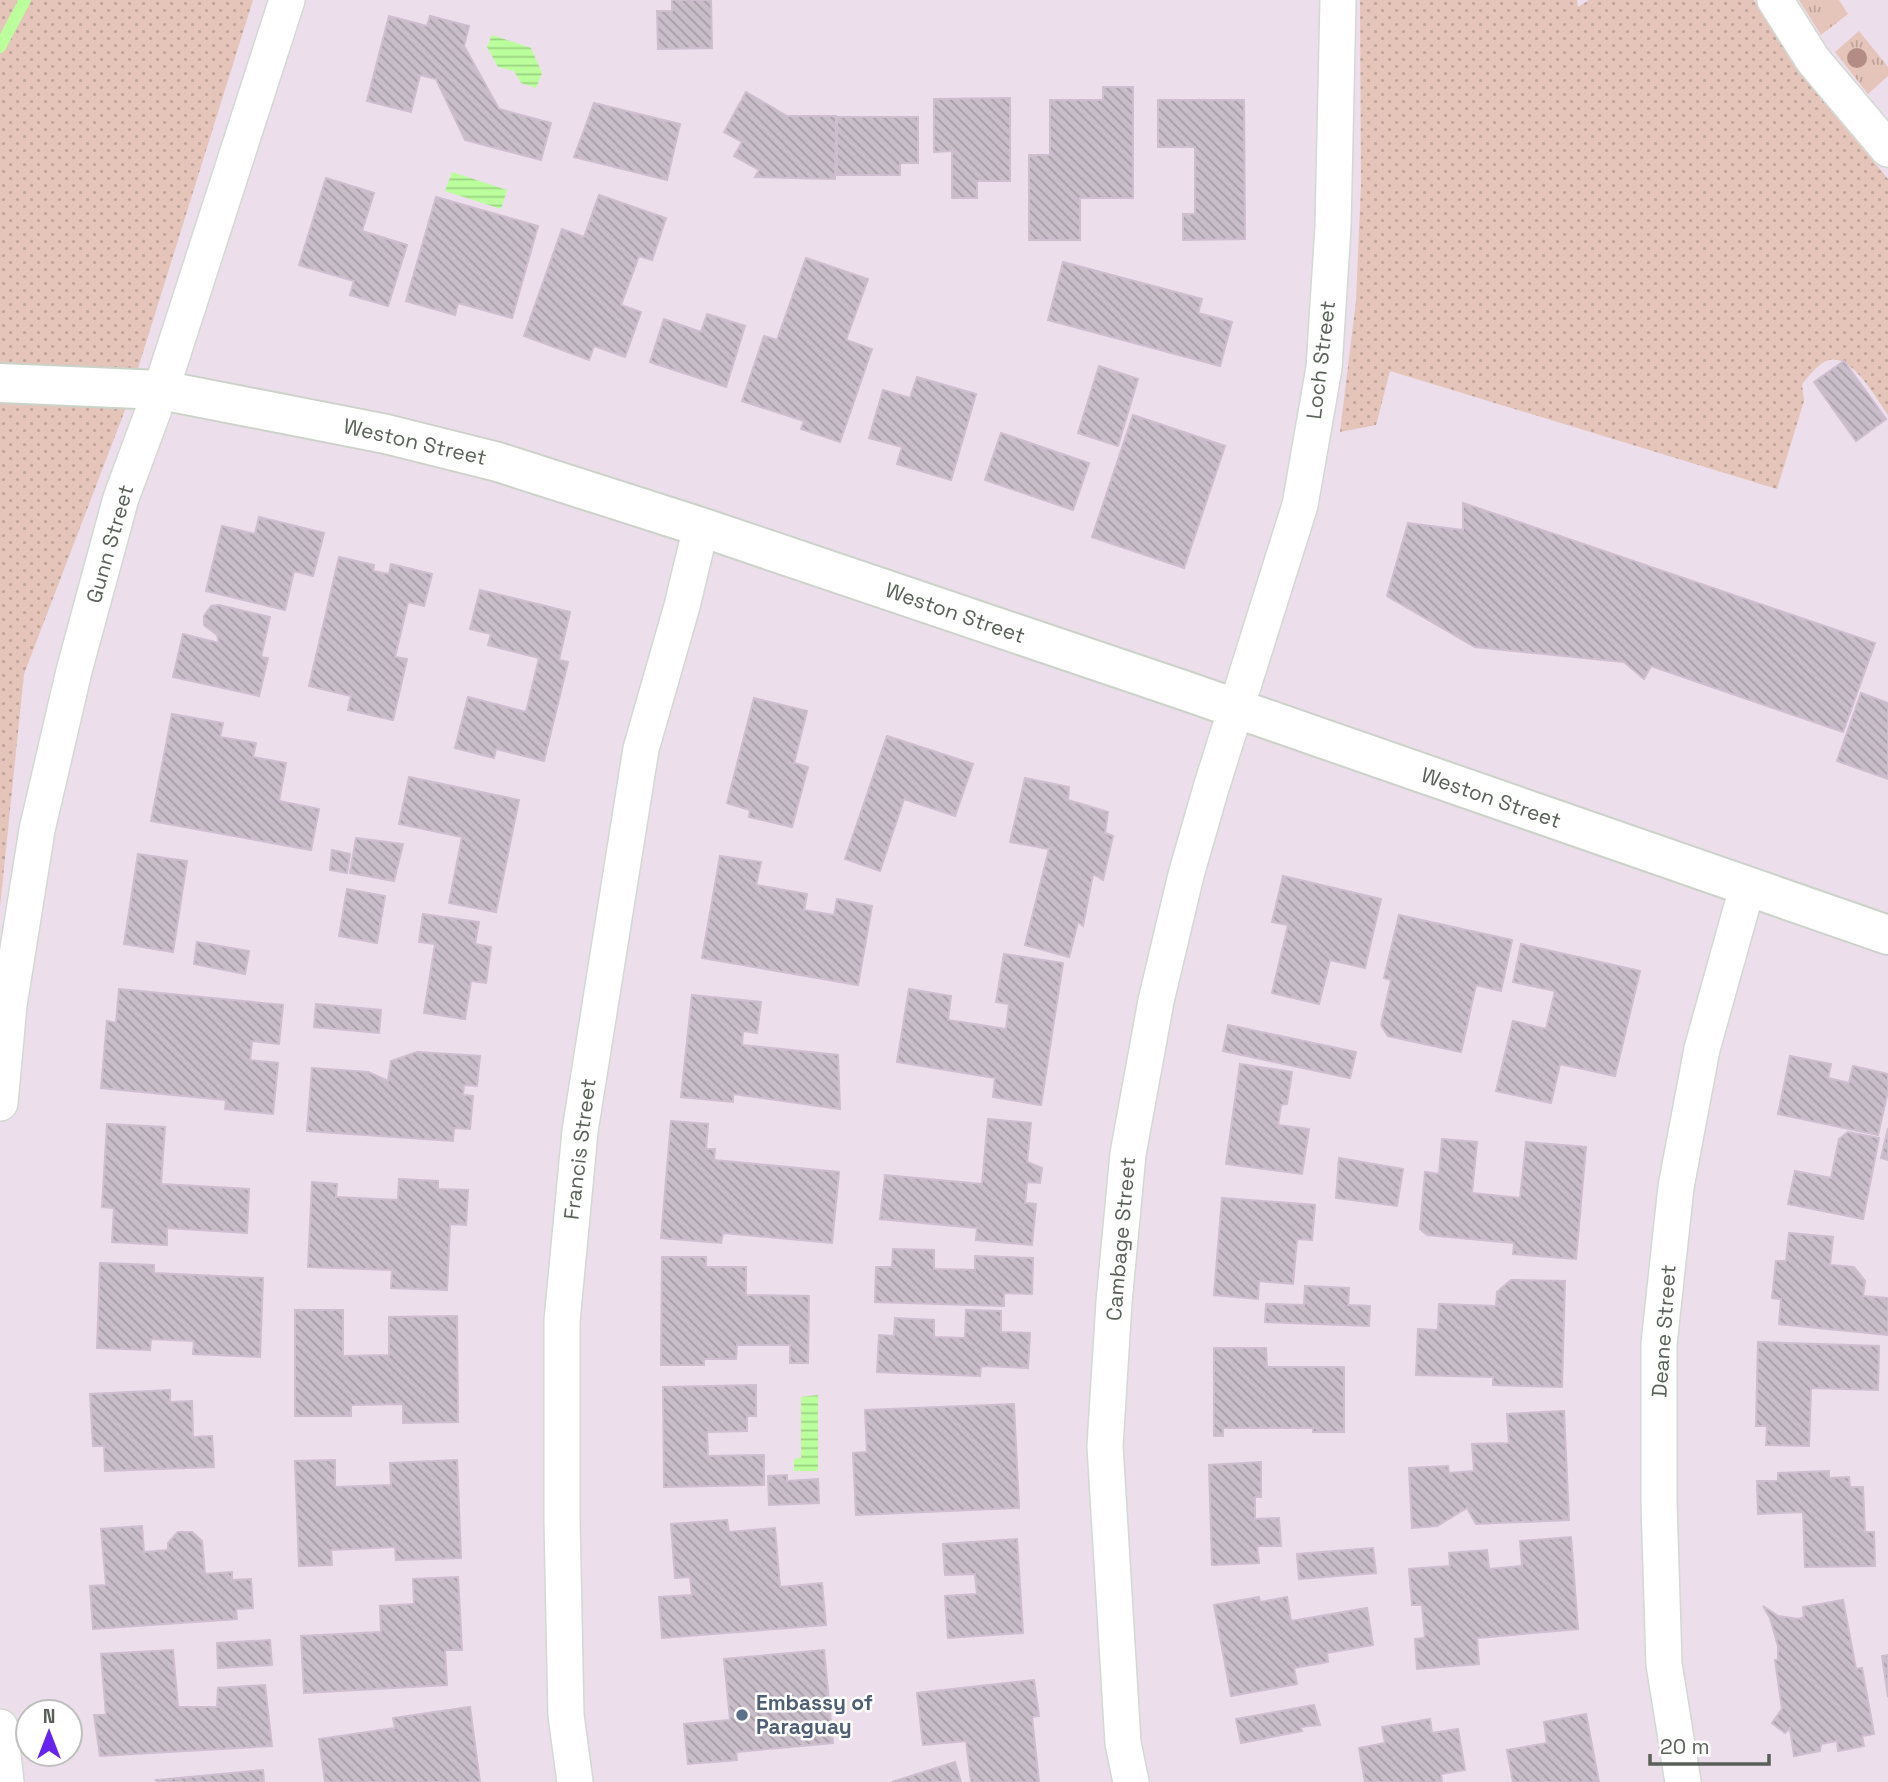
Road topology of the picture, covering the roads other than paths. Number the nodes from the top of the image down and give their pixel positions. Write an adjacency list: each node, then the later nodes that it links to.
1 (287, 0): 6 (street, Gunn Street)
2 (1338, 0): 8 (street, Loch Street)
3 (1775, 0): 4 (street)
4 (1888, 149)
5 (0, 383): 6 (street, Weston Street)
6 (161, 390): 7 (street, Weston Street); 11 (street, Gunn Street)
7 (701, 527): 8 (street, Weston Street); 14 (street, Francis Street)
8 (1237, 709): 9 (street, Weston Street); 15 (street, Cambage Street)
9 (1747, 888): 10 (street, Weston Street); 16 (street, Deane Street)
10 (1888, 935)
11 (0, 1103)
12 (0, 1727): 13 (street)
13 (6, 1782)
14 (575, 1782)
15 (1131, 1782)
16 (1683, 1782)

